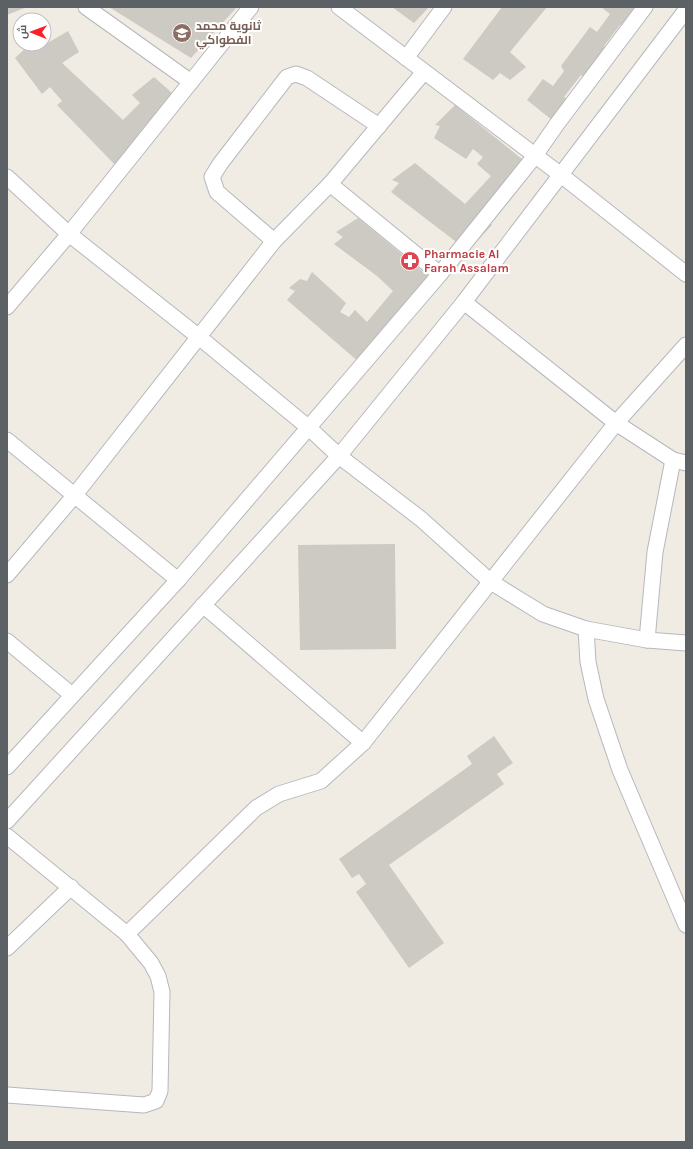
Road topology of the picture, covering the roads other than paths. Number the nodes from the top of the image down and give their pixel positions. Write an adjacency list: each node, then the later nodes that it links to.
1 (86, 7): 10 (street)
2 (251, 7): 10 (street)
3 (339, 7): 8 (street)
4 (444, 7): 8 (street)
5 (646, 7): 12 (street)
6 (686, 10): 7 (street)
7 (680, 27): 13 (street)
8 (406, 58): 9 (street)
9 (424, 72): 11 (street); 12 (street)
10 (191, 82): 16 (street)
11 (379, 126): 15 (street); 17 (street)
12 (534, 156): 13 (street); 18 (street)
13 (561, 175): 19 (street); 20 (street)
14 (7, 177): 16 (street)
15 (330, 184): 17 (street); 18 (street)
16 (69, 234): 21 (street); 22 (street)
17 (274, 241): 22 (street)
18 (440, 274): 25 (street)
19 (686, 274)
20 (464, 302): 24 (street); 27 (street)
21 (7, 307)
22 (199, 337): 25 (street); 29 (street)
23 (686, 345): 24 (street)
24 (616, 423): 28 (street); 32 (street)
25 (309, 428): 27 (street); 31 (street)
26 (7, 440): 29 (street)
27 (339, 456): 32 (street); 33 (street)
28 (680, 462): 35 (street)
29 (74, 496): 30 (street); 31 (street)
30 (7, 575)
31 (178, 580): 38 (street)
32 (491, 582): 34 (street); 39 (street)
33 (203, 605): 39 (street); 41 (street)
34 (586, 629): 35 (street); 44 (street)
35 (647, 640): 37 (street)
36 (7, 641): 38 (street)
37 (686, 643)
38 (72, 695): 40 (street)
39 (362, 743): 45 (street)
40 (7, 767)
41 (7, 821)
42 (7, 836): 43 (street)
43 (70, 887): 45 (street); 46 (street)
44 (686, 926)
45 (127, 934): 47 (street)
46 (7, 948)
47 (7, 1095)

